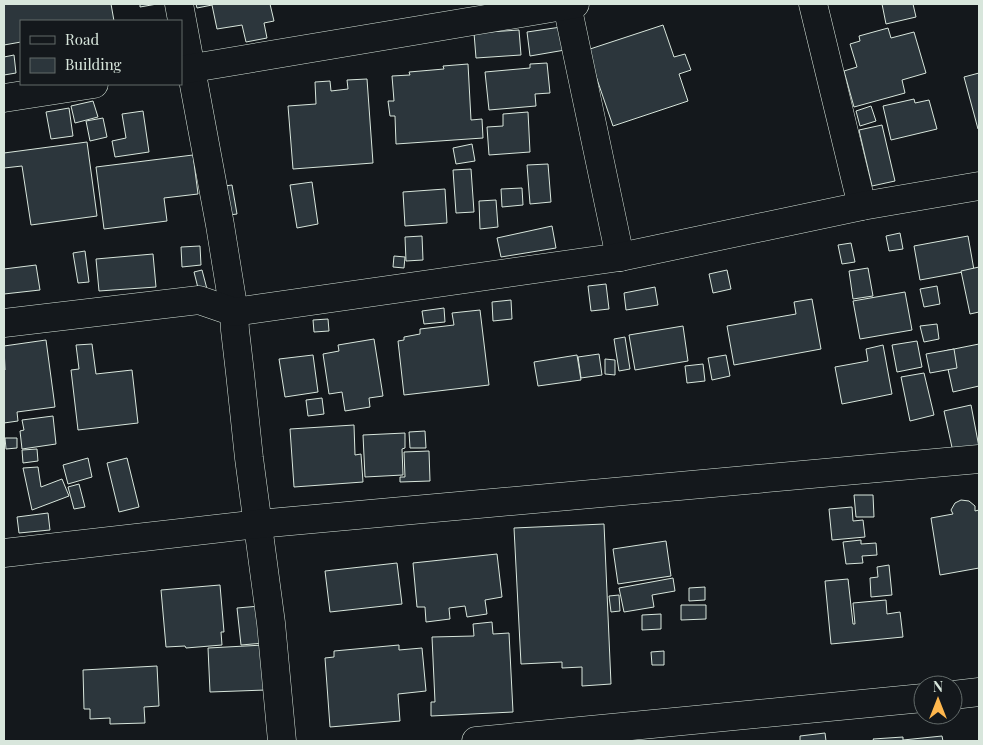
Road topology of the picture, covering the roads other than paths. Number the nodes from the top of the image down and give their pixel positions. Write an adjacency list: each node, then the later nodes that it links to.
1 (179, 4): 4 (street)
2 (571, 4): 6 (street); 11 (street)
3 (813, 4): 10 (street)
4 (181, 20)
5 (182, 32): 6 (street)
6 (186, 69): 12 (street)
7 (88, 85): 8 (street)
8 (4, 98)
9 (979, 186): 10 (street)
10 (862, 206): 11 (street)
11 (620, 257): 12 (street)
12 (234, 312): 13 (street); 15 (street)
13 (4, 323)
14 (979, 459): 15 (street)
15 (258, 524): 16 (street); 20 (street)
16 (4, 553)
17 (979, 692): 18 (street)
18 (963, 694)
19 (913, 699): 21 (street)
20 (282, 741)
21 (486, 741)

